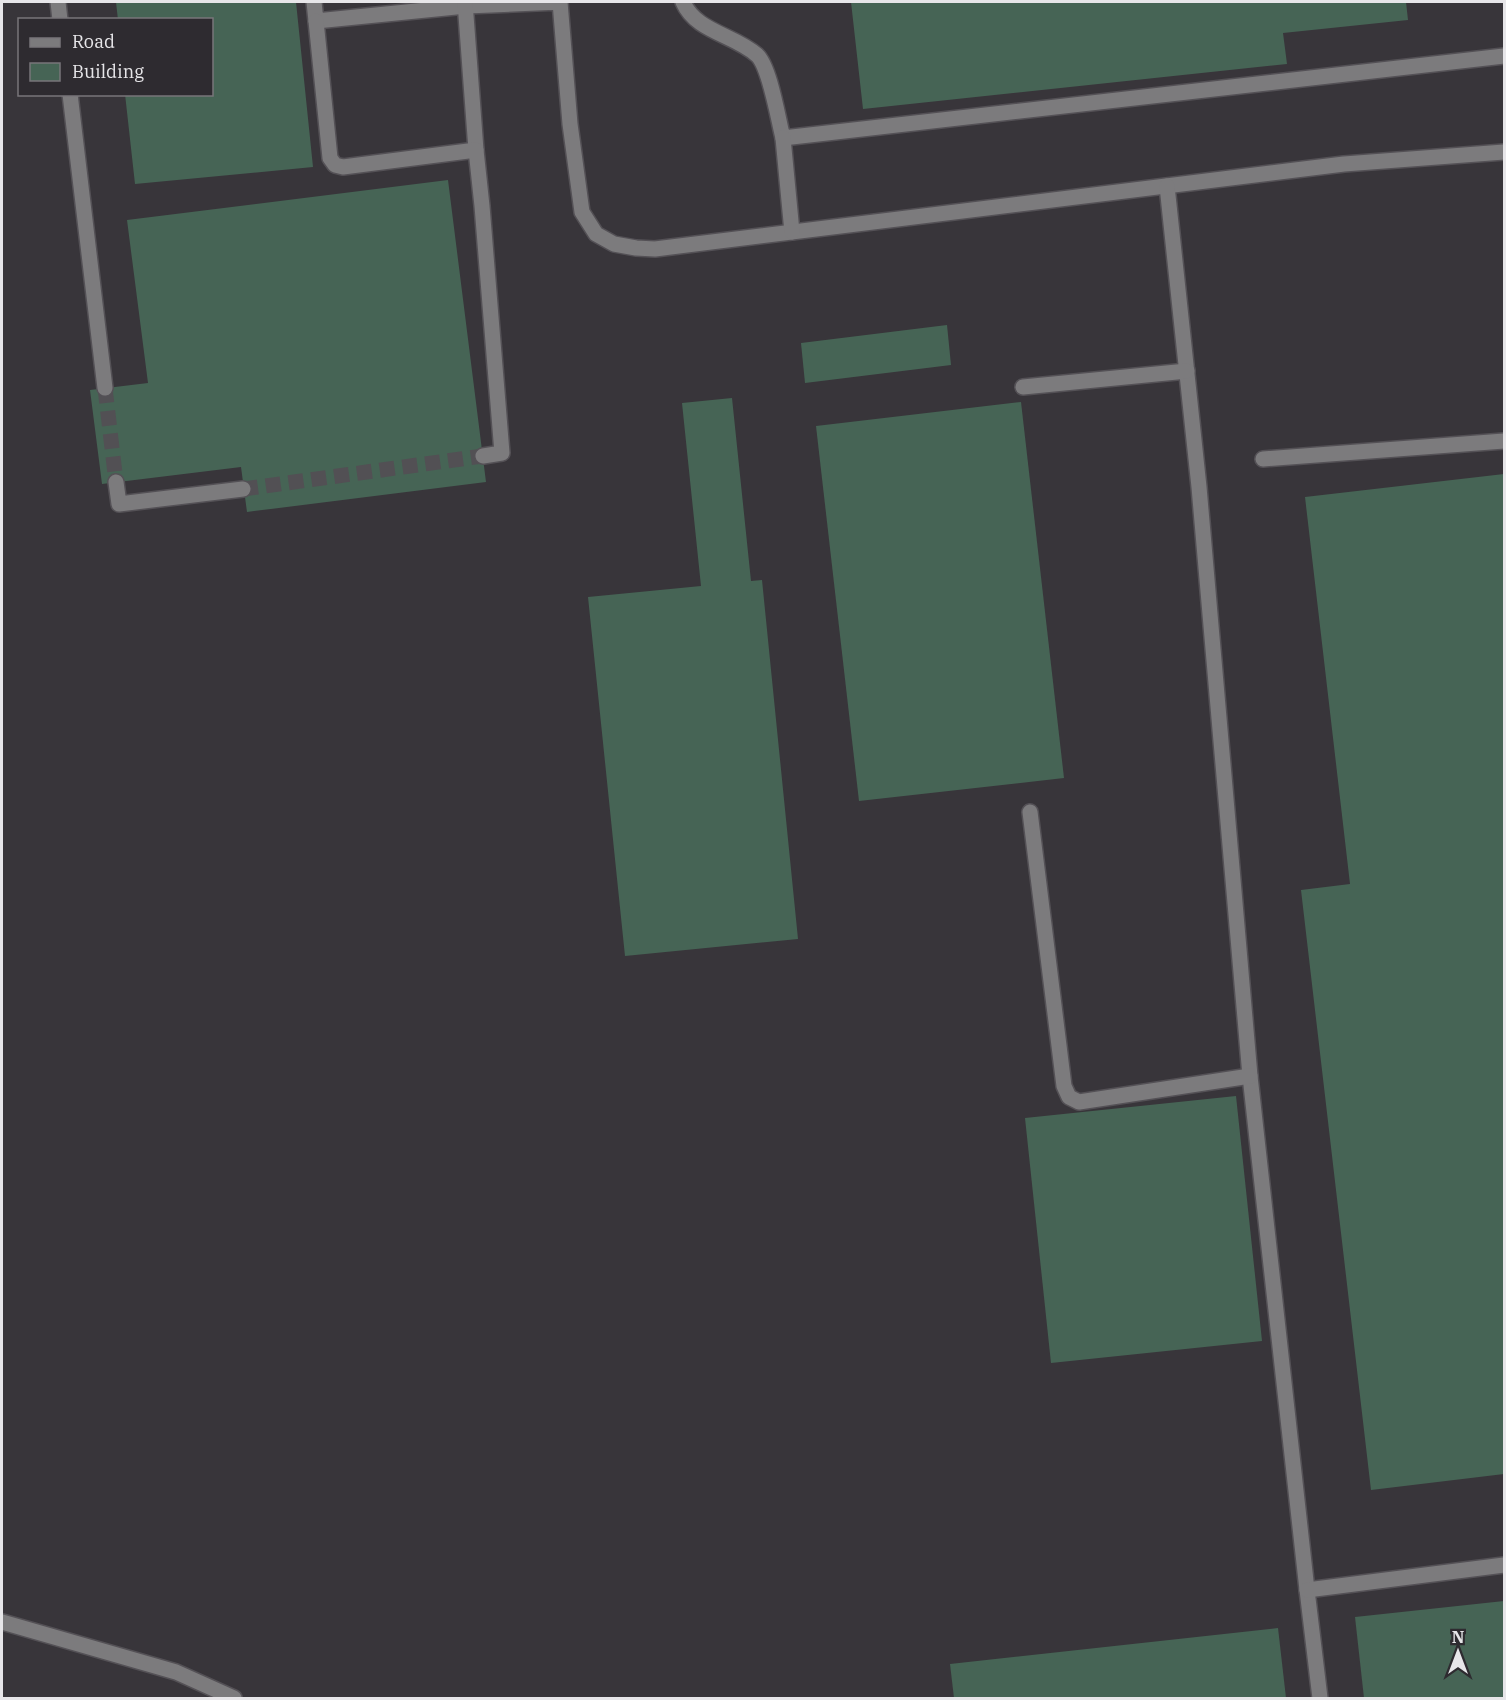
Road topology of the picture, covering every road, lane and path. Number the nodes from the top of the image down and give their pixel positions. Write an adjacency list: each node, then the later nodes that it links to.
1 (58, 2): 6 (street)
2 (314, 2): 7 (street)
3 (560, 2): 5 (street); 14 (street)
4 (683, 2): 10 (street)
5 (466, 4): 7 (street); 11 (street)
6 (60, 18)
7 (316, 21): 11 (street)
8 (1504, 56): 10 (street)
9 (70, 96): 17 (street)
10 (783, 138): 14 (street)
11 (476, 150): 19 (street)
12 (1504, 152): 13 (street)
13 (1167, 186): 14 (street); 15 (street)
14 (792, 232)
15 (1187, 371): 16 (street); 24 (street)
16 (1023, 387)
17 (105, 388)
18 (1504, 441): 20 (street)
19 (483, 456)
20 (1263, 459)
21 (116, 482): 22 (street)
22 (243, 489)
23 (1030, 812): 24 (street)
24 (1250, 1076): 26 (street)
25 (1504, 1565): 26 (street)
26 (1307, 1590): 29 (street)
27 (2, 1622): 28 (street)
28 (234, 1698)
29 (1320, 1698)

